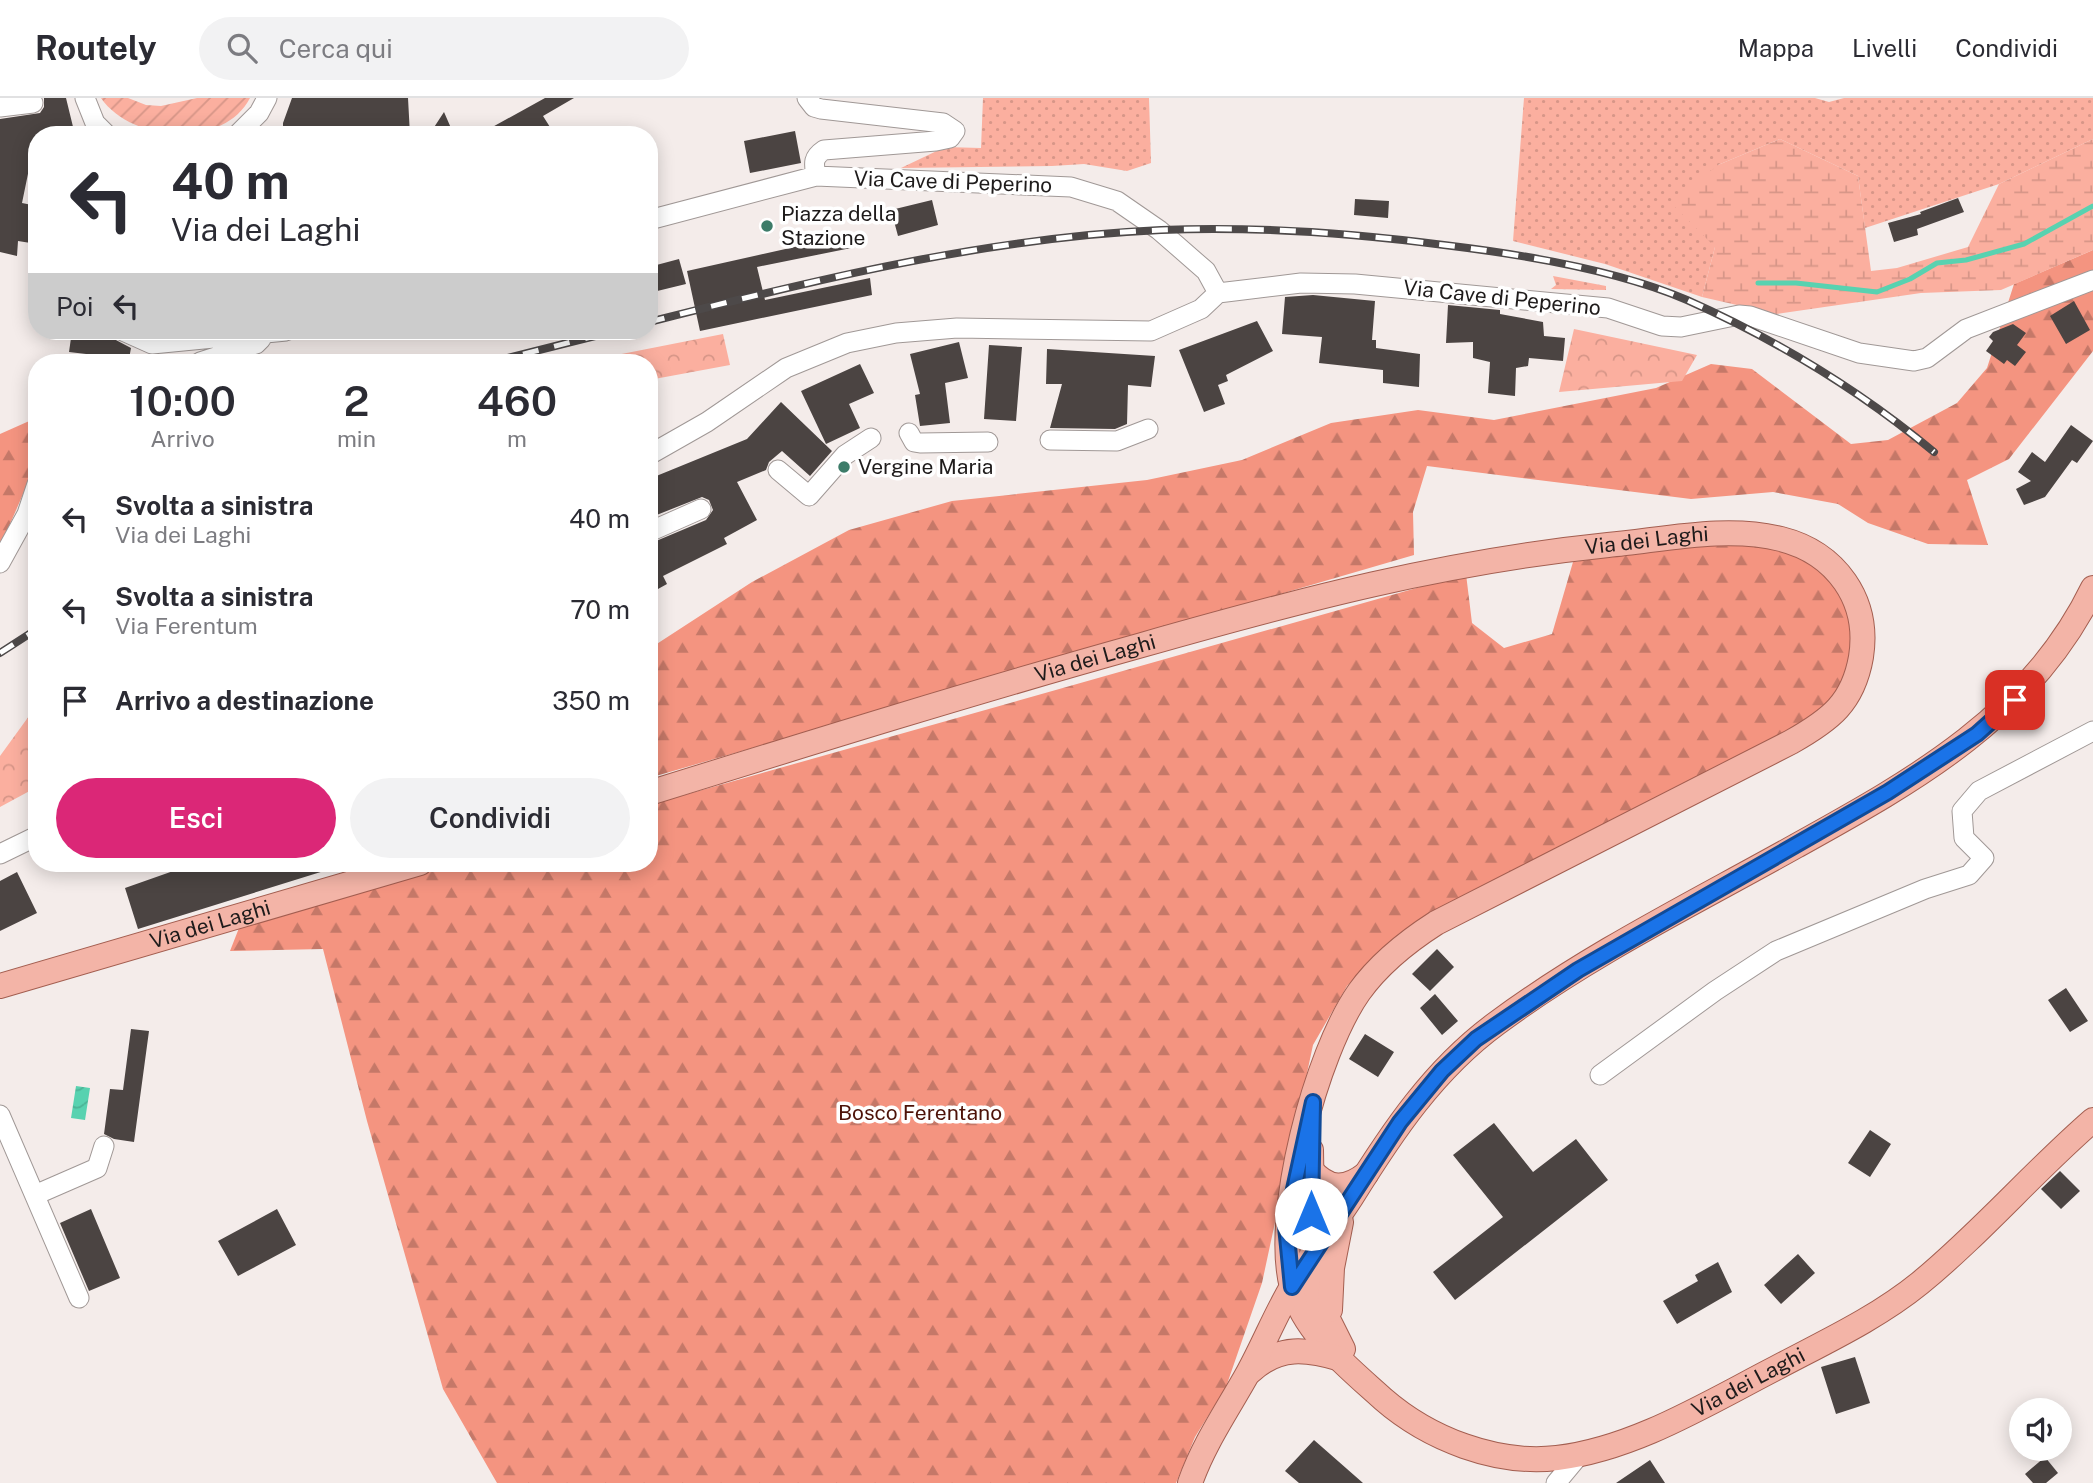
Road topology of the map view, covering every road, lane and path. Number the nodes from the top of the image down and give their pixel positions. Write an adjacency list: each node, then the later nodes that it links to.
1 (85, 98): 6 (street)
2 (267, 98): 7 (street)
3 (807, 98): 8 (street)
4 (33, 103): 5 (street)
5 (0, 107)
6 (98, 126)
7 (246, 126)
8 (816, 176): 9 (street, Via Cave di Peperino); 11 (street, Via Cave di Peperino)
9 (658, 218)
10 (2093, 280): 11 (street, Via Cave di Peperino)
11 (1218, 293): 21 (street, Via Cave di Peperino)
12 (138, 340): 13 (street)
13 (193, 340)
14 (260, 340): 15 (street)
15 (225, 354)
16 (1148, 429): 19 (street)
17 (909, 433): 20 (street)
18 (872, 438): 22 (street)
19 (1050, 440)
20 (988, 442)
21 (658, 450)
22 (778, 470)
23 (701, 509): 25 (street)
24 (28, 511): 26 (street)
25 (658, 529)
26 (0, 563)
27 (2093, 588): 40 (main road)
28 (2093, 732): 34 (street)
29 (658, 790): 35 (main road, Via dei Laghi)
30 (28, 841): 31 (street)
31 (0, 855)
32 (389, 872): 33 (main road, Via dei Laghi)
33 (0, 986)
34 (1600, 1075)
35 (1313, 1102): 39 (main road, Via dei Laghi); 43 (main road, Via dei Laghi)
36 (0, 1115): 41 (street)
37 (2093, 1120): 50 (main road, Via dei Laghi)
38 (104, 1146): 41 (street)
39 (1311, 1170): 40 (main road); 44 (main road, Via dei Laghi)
40 (1366, 1173): 42 (main road)
41 (34, 1195): 46 (street)
42 (1344, 1209): 44 (main road); 47 (main road)
43 (1286, 1226): 45 (main road, Via dei Laghi); 49 (main road)
44 (1311, 1258): 45 (main road); 47 (main road, Via dei Laghi)
45 (1292, 1287): 48 (main road, Via dei Laghi); 49 (main road)
46 (79, 1298)
47 (1333, 1328): 48 (main road, Via dei Laghi)
48 (1347, 1365): 49 (main road); 50 (main road, Via dei Laghi)
49 (1248, 1374): 51 (main road)
50 (1581, 1453): 52 (street)
51 (1190, 1483)
52 (1556, 1483)

